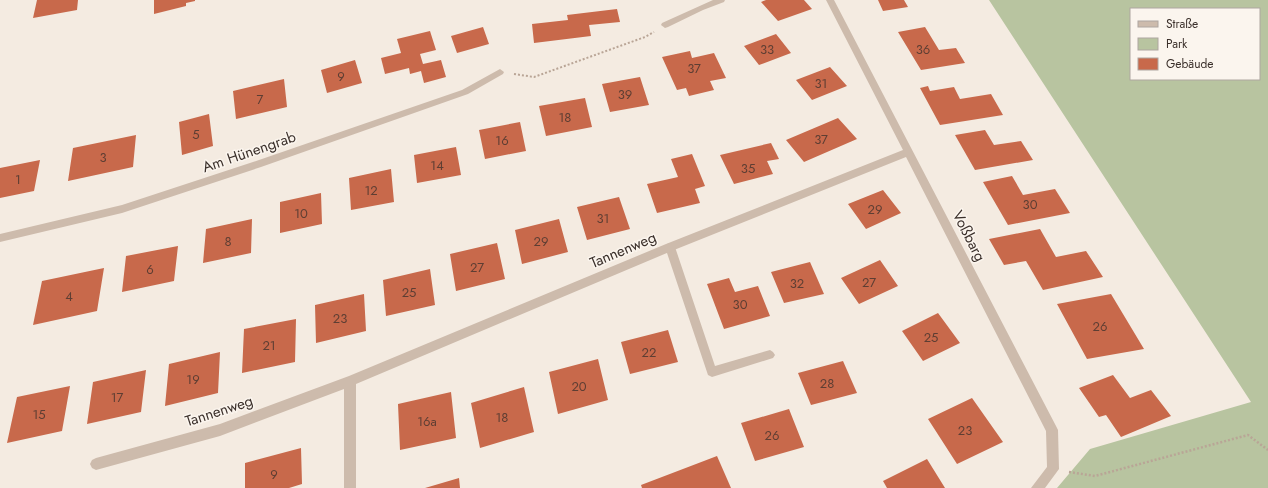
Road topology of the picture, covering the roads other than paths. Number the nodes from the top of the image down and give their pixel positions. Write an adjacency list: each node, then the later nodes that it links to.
1 (721, 0): 3 (street)
2 (830, 0): 5 (street, Voßbarg)
3 (665, 25)
4 (500, 72): 6 (street, Am Hünengrab)
5 (909, 152): 7 (street, Tannenweg); 12 (street, Voßbarg)
6 (0, 238)
7 (670, 248): 8 (lane); 9 (street, Tannenweg)
8 (770, 355)
9 (350, 381): 10 (street, Tannenweg); 11 (street)
10 (96, 464)
11 (350, 488)
12 (1037, 488)

